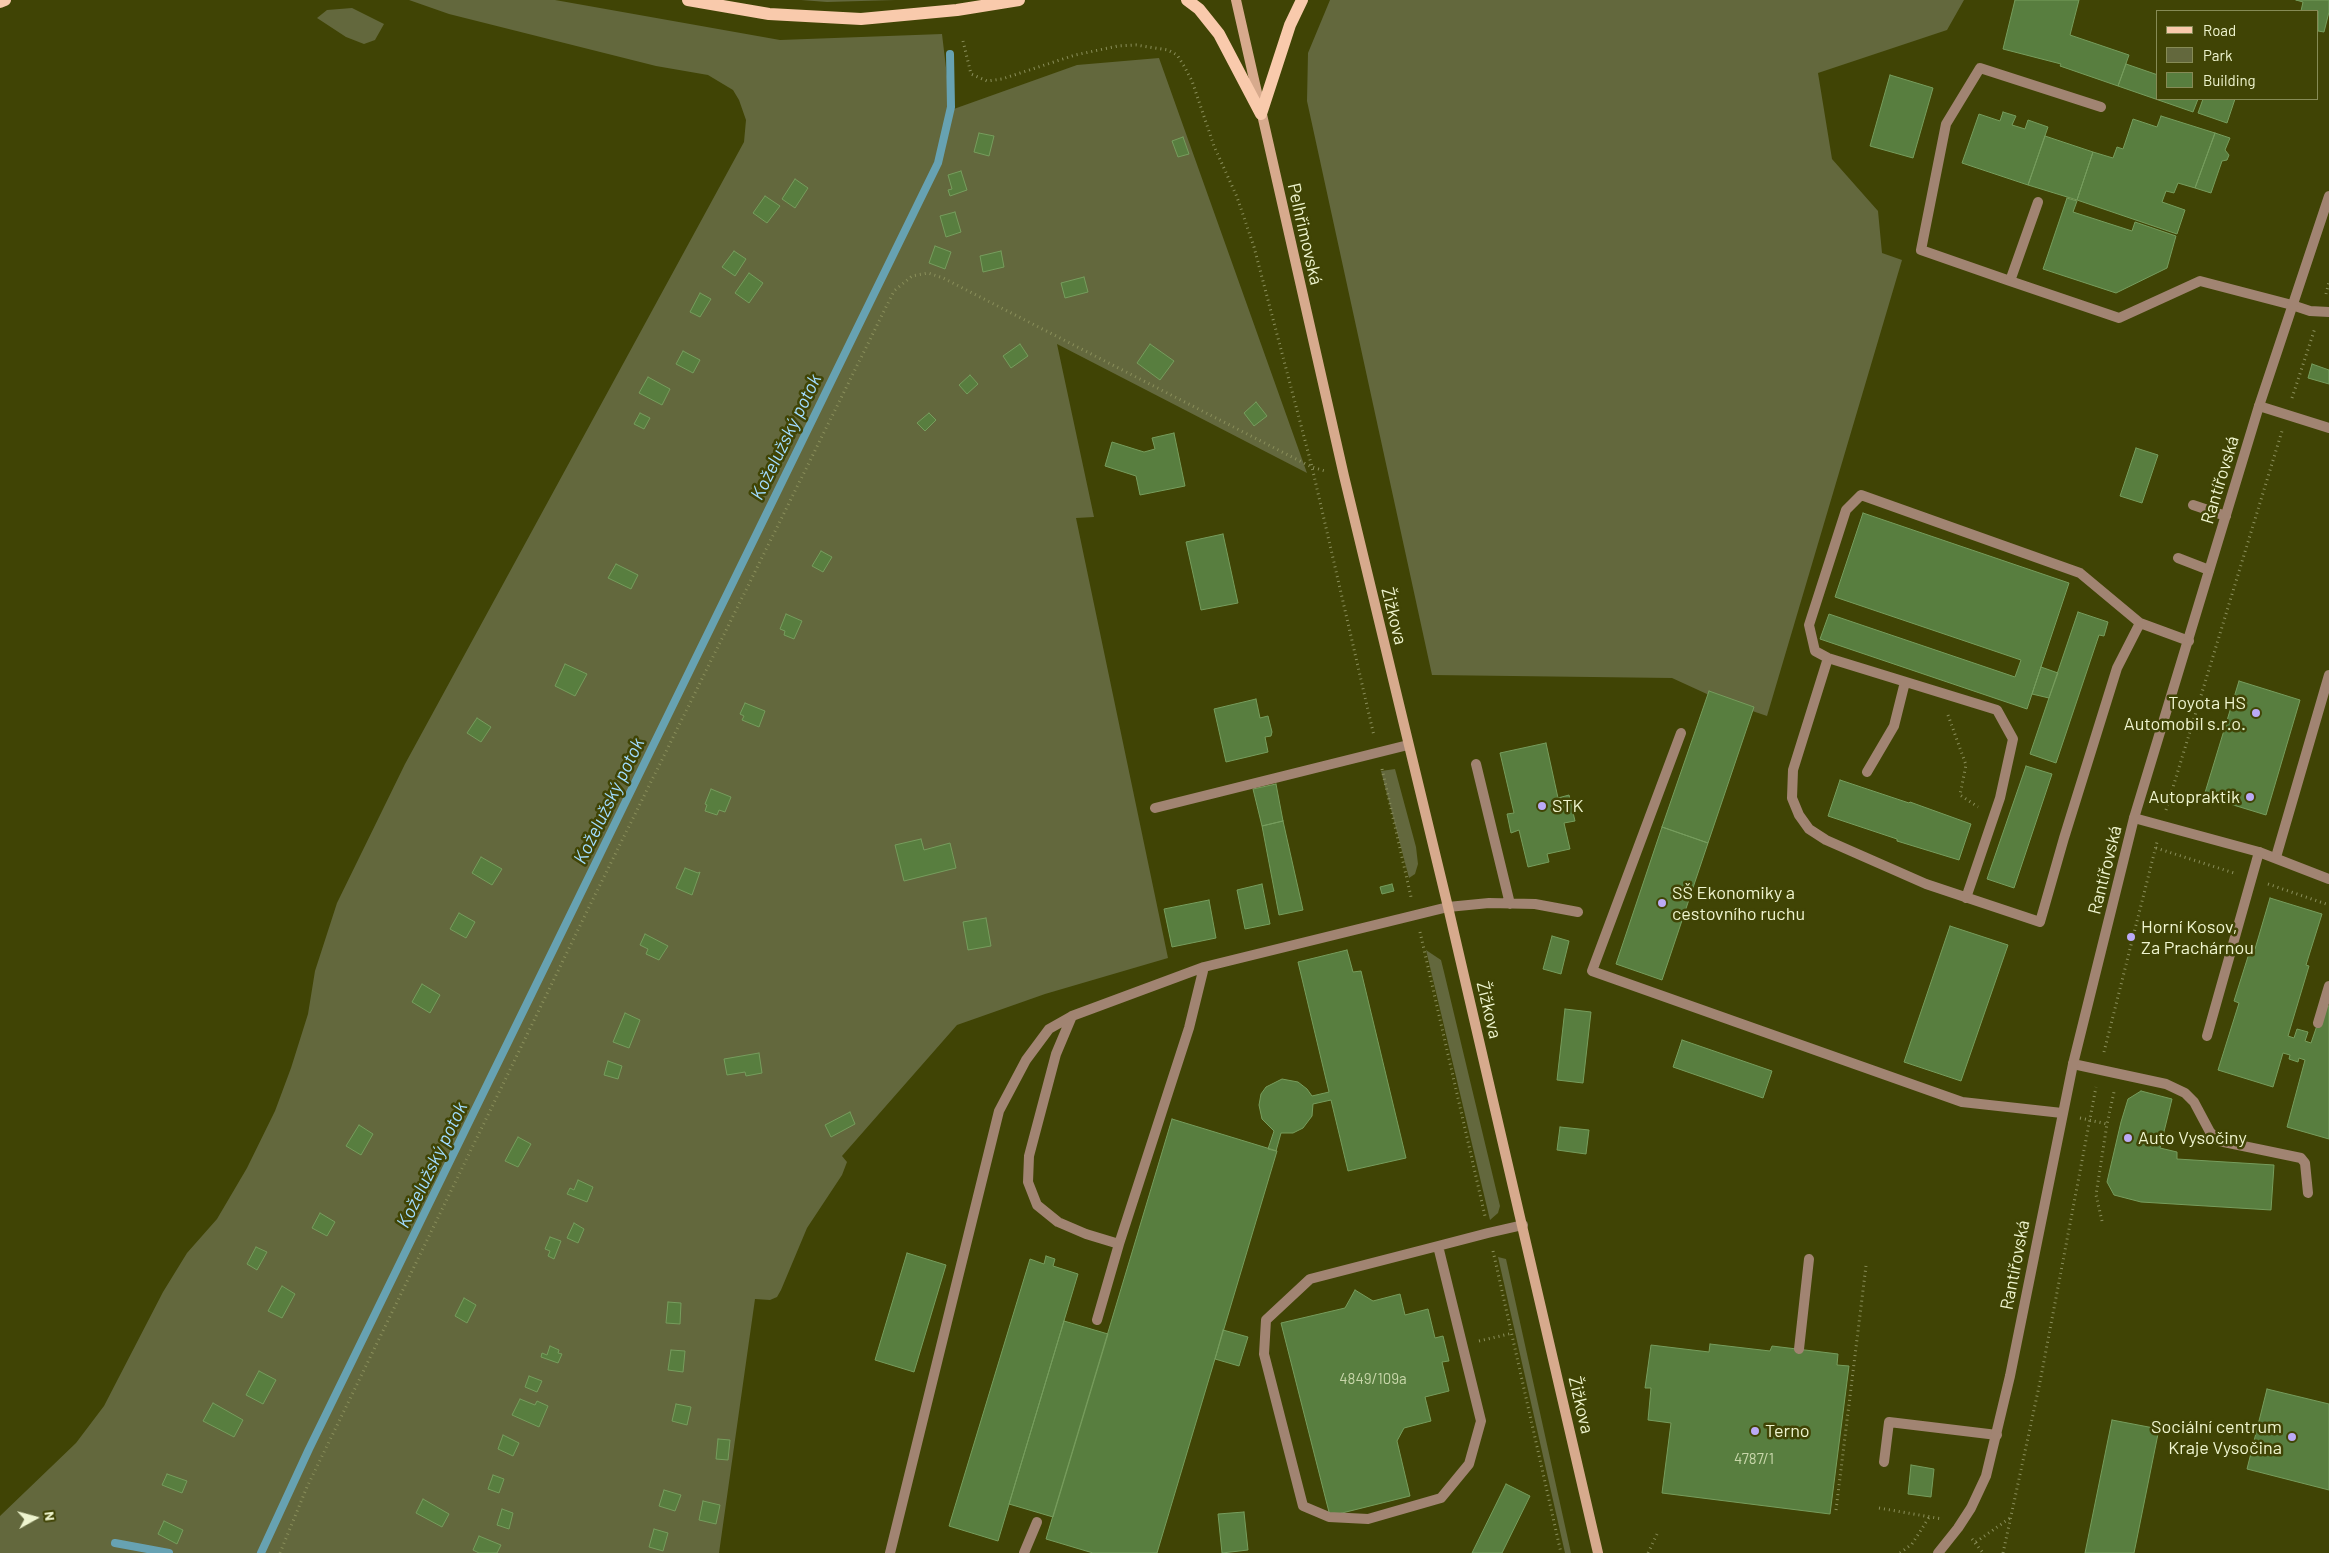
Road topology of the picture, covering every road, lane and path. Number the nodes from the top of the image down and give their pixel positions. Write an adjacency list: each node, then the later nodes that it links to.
1 (5, 0): 7 (main road)
2 (688, 0): 3 (main road)
3 (1018, 0)
4 (1187, 0): 10 (main road)
5 (1236, 0): 10 (main road, Pelhřimovská)
6 (1302, 0): 10 (main road)
7 (0, 2)
8 (963, 42): 20 (path)
9 (2101, 107): 13 (street)
10 (1261, 114): 21 (main road, Pelhřimovská)
11 (2329, 196): 15 (street, Rantířovská)
12 (2038, 202): 13 (street)
13 (2010, 281): 15 (street)
14 (2329, 282): 16 (path)
15 (2292, 305): 16 (street); 17 (street, Rantířovská)
16 (2325, 312): 18 (path)
17 (2259, 406): 18 (street); 23 (street, Rantířovská)
18 (2287, 415): 19 (street); 40 (path)
19 (2329, 428)
20 (1312, 467): 34 (path); 79 (path)
21 (1344, 476): 33 (main road, Žižkova)
22 (2193, 506): 23 (street)
23 (2226, 516): 25 (street, Rantířovská)
24 (2178, 558): 25 (street)
25 (2210, 570): 27 (street, Rantířovská)
26 (2140, 623): 27 (street); 28 (street); 44 (street)
27 (2189, 641): 39 (street, Rantířovská)
28 (1828, 658): 30 (street); 44 (street)
29 (2329, 675): 42 (street)
30 (1905, 682): 31 (street); 36 (street)
31 (1942, 693): 38 (path); 38 (street)
32 (1681, 733): 57 (street)
33 (1408, 745): 34 (street); 46 (main road, Žižkova)
34 (1378, 752): 37 (street); 48 (path)
35 (1476, 764): 45 (street)
36 (1867, 772)
37 (1155, 808)
38 (1993, 817): 44 (street)
39 (2134, 818): 40 (street); 54 (street, Rantířovská)
40 (2161, 826): 41 (street); 55 (path)
41 (2259, 852): 42 (street); 53 (street)
42 (2276, 857): 43 (street)
43 (2329, 879)
44 (1966, 898)
45 (1510, 904): 46 (street); 47 (street)
46 (1448, 907): 48 (street); 62 (main road, Žižkova)
47 (1578, 912)
48 (1416, 917): 49 (street)
49 (1204, 967): 51 (street); 63 (street)
50 (2329, 986): 52 (street)
51 (1072, 1016): 63 (street); 80 (street)
52 (2318, 1023)
53 (2207, 1036)
54 (2073, 1064): 55 (street); 57 (street, Rantířovská)
55 (2100, 1070): 56 (street); 58 (path)
56 (2118, 1074): 59 (path); 60 (street)
57 (2062, 1113): 69 (street, Rantířovská)
58 (2090, 1121): 59 (path); 74 (path)
59 (2107, 1124): 61 (path)
60 (2308, 1193)
61 (2102, 1221)
62 (1523, 1225): 64 (street); 82 (main road, Žižkova)
63 (1119, 1244): 67 (street)
64 (1438, 1246): 64 (street)
65 (1809, 1259): 68 (street)
66 (1866, 1266): 72 (path)
67 (1098, 1320)
68 (1799, 1349)
69 (1997, 1435): 70 (street); 76 (street, Rantířovská)
70 (1884, 1462)
71 (1879, 1508): 73 (path)
72 (1836, 1510)
73 (1930, 1516): 76 (path); 84 (path)
74 (2010, 1518): 78 (path); 87 (path)
75 (1037, 1522): 81 (street)
76 (1958, 1528): 78 (path); 85 (street, Rantířovská)
77 (1658, 1532): 83 (path)
78 (1976, 1542): 86 (path)
79 (280, 1553)
80 (890, 1553)
81 (1024, 1553)
82 (1598, 1553)
83 (1648, 1553)
84 (1900, 1553)
85 (1938, 1553)
86 (1983, 1553)
87 (2003, 1553)

